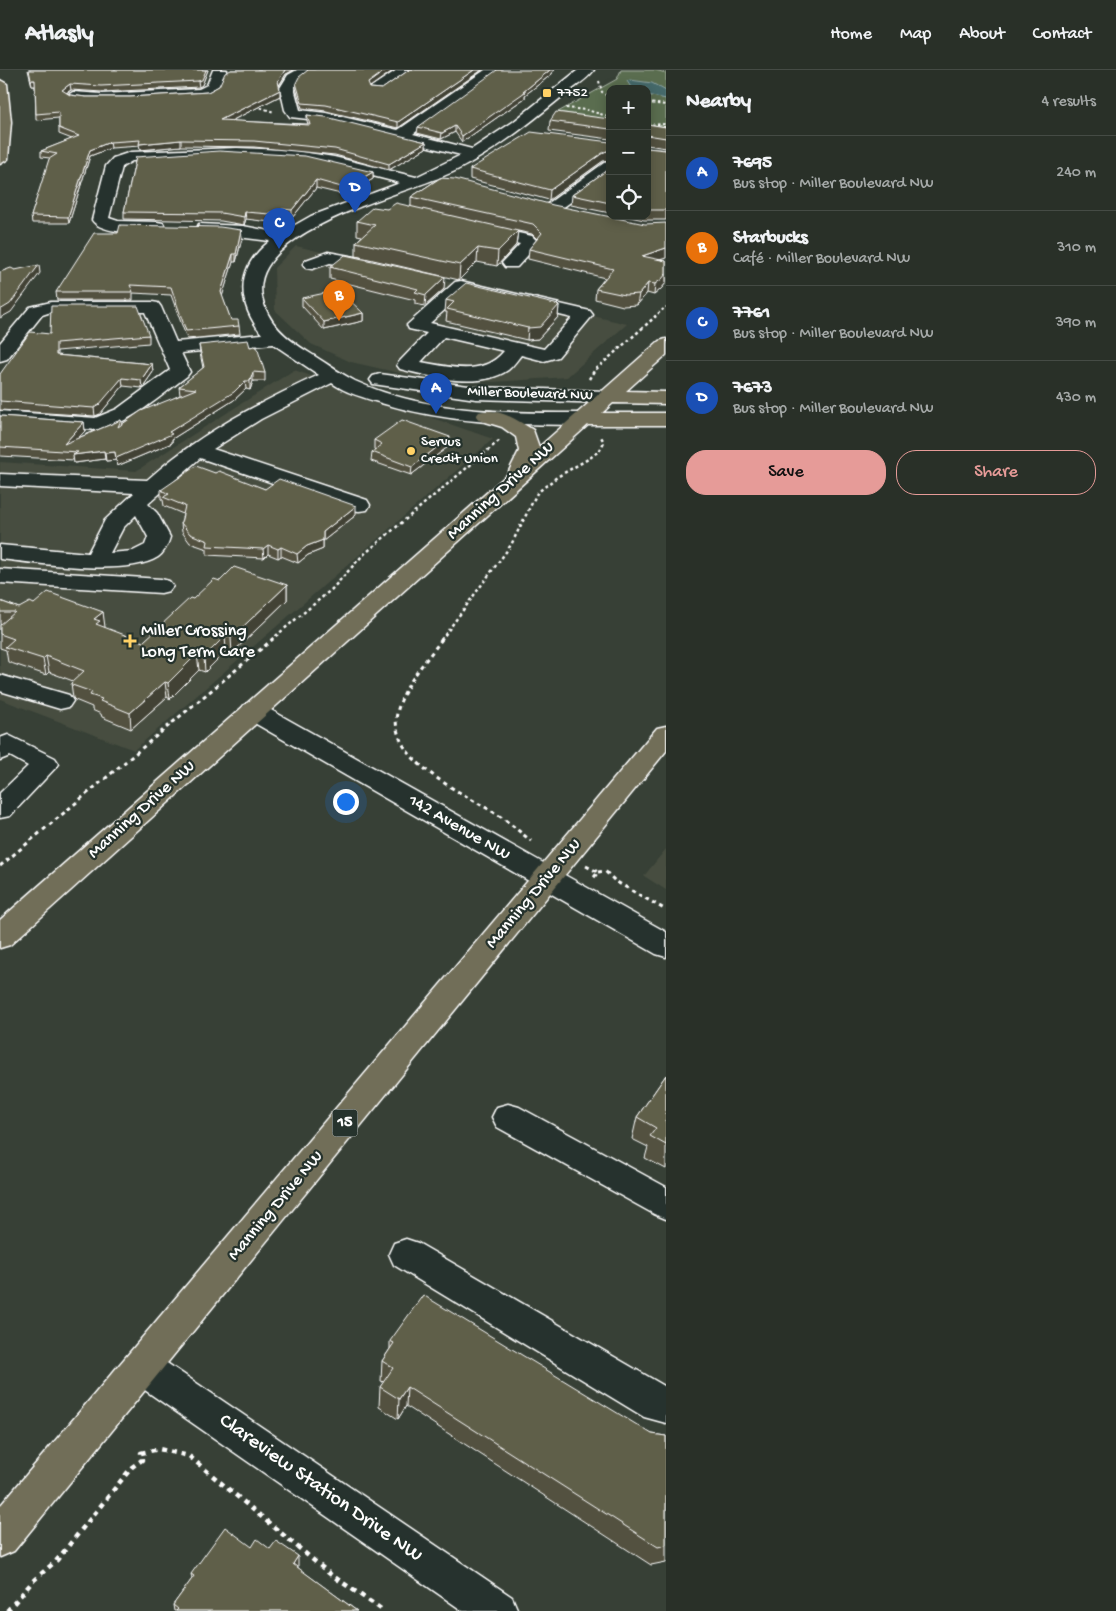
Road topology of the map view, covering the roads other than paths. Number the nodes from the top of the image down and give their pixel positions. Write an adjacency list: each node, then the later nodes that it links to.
1 (220, 70): 8 (street)
2 (307, 70): 11 (street)
3 (407, 70): 7 (street)
4 (494, 70): 11 (street)
5 (588, 72): 9 (street, Miller Boulevard NW)
6 (0, 84): 13 (main road)
7 (376, 90)
8 (71, 96)
9 (508, 132): 10 (street); 12 (street, Miller Boulevard NW)
10 (526, 134)
11 (400, 136): 12 (street)
12 (474, 154): 15 (street, Miller Boulevard NW)
13 (0, 159)
14 (606, 168): 19 (street)
15 (425, 179): 16 (street); 17 (street, Miller Boulevard NW); 21 (street)
16 (456, 183)
17 (363, 203): 18 (street); 21 (street, Miller Boulevard NW)
18 (390, 209)
19 (570, 212)
20 (464, 226): 22 (street)
21 (282, 238): 28 (street, Miller Boulevard NW)
22 (512, 263)
23 (312, 264): 24 (street)
24 (398, 271)
25 (443, 282): 26 (street)
26 (468, 287): 27 (street); 27 (street); 31 (street)
27 (427, 326): 31 (street); 31 (street)
28 (275, 338): 30 (street); 33 (street, Miller Boulevard NW)
29 (666, 345): 34 (main road, Manning Drive NW)
30 (168, 348): 32 (street); 37 (street)
31 (516, 350)
32 (0, 355)
33 (334, 375): 34 (street, Miller Boulevard NW); 36 (street, Miller Boulevard NW); 40 (street)
34 (607, 397): 35 (main road); 39 (main road, Manning Drive NW)
35 (666, 398)
36 (486, 416): 39 (street, Miller Boulevard NW); 41 (main road)
37 (0, 417)
38 (666, 419): 39 (main road)
39 (589, 426): 41 (main road, Manning Drive NW)
40 (198, 451): 43 (street); 45 (street)
41 (514, 478): 52 (main road, Manning Drive NW)
42 (0, 480): 43 (street)
43 (150, 487): 44 (street)
44 (135, 504): 47 (street); 47 (street)
45 (359, 504)
46 (0, 552): 47 (street)
47 (96, 559)
48 (0, 576): 49 (street)
49 (161, 586)
50 (0, 683): 51 (street)
51 (60, 700)
52 (253, 711): 56 (street, 142 Avenue NW); 58 (main road, Manning Drive NW)
53 (666, 734): 56 (main road, Manning Drive NW)
54 (3, 746): 55 (street)
55 (0, 809)
56 (557, 867): 57 (street, 142 Avenue NW); 63 (main road, Manning Drive NW / 15)
57 (654, 929): 59 (street, 142 Avenue NW)
58 (0, 936)
59 (666, 946)
60 (508, 1116): 61 (street)
61 (666, 1204)
62 (406, 1254): 64 (street)
63 (142, 1367): 65 (main road, Manning Drive NW); 66 (street, Clareview Station Drive NW)
64 (666, 1405)
65 (0, 1537)
66 (498, 1611)

